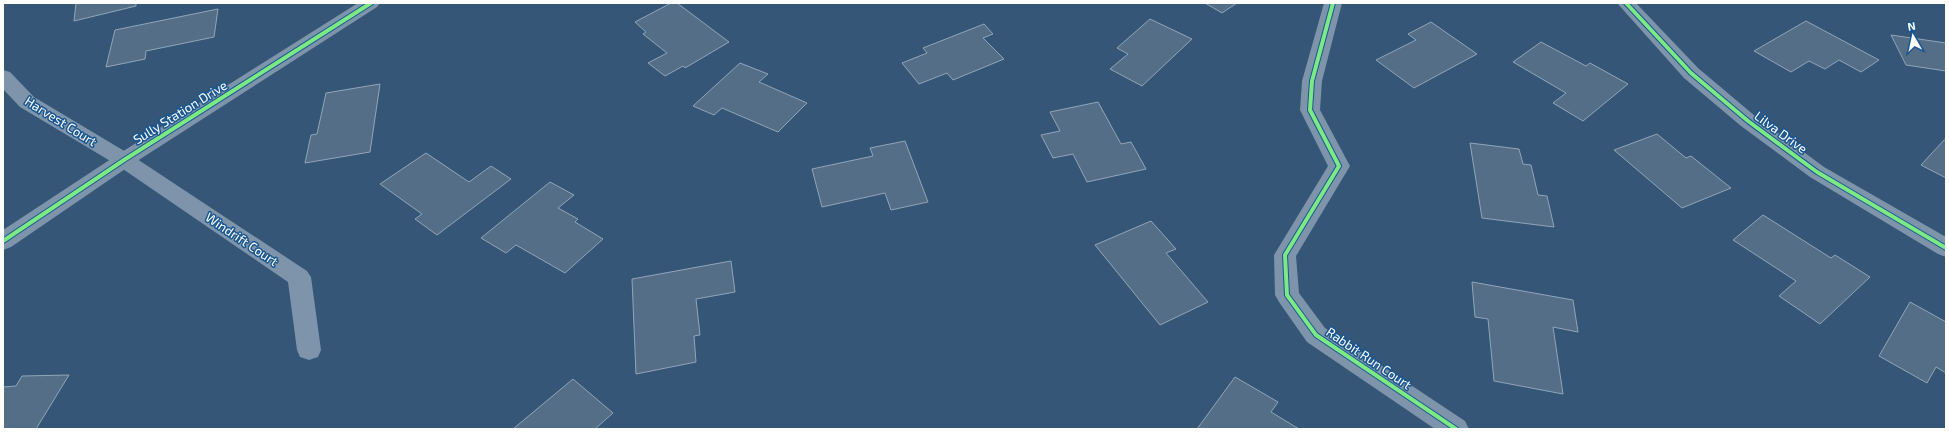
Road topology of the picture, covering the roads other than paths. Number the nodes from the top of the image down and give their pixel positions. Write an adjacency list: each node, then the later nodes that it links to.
1 (370, 3): 5 (street, Sully Station Drive)
2 (1333, 3): 9 (street, Rabbit Run Court)
3 (1626, 3): 7 (street, Lilva Drive)
4 (3, 77): 5 (street, Harvest Court)
5 (124, 160): 6 (street, Sully Station Drive); 8 (street, Windrift Court)
6 (3, 241)
7 (1946, 248)
8 (309, 350)
9 (1456, 429)

